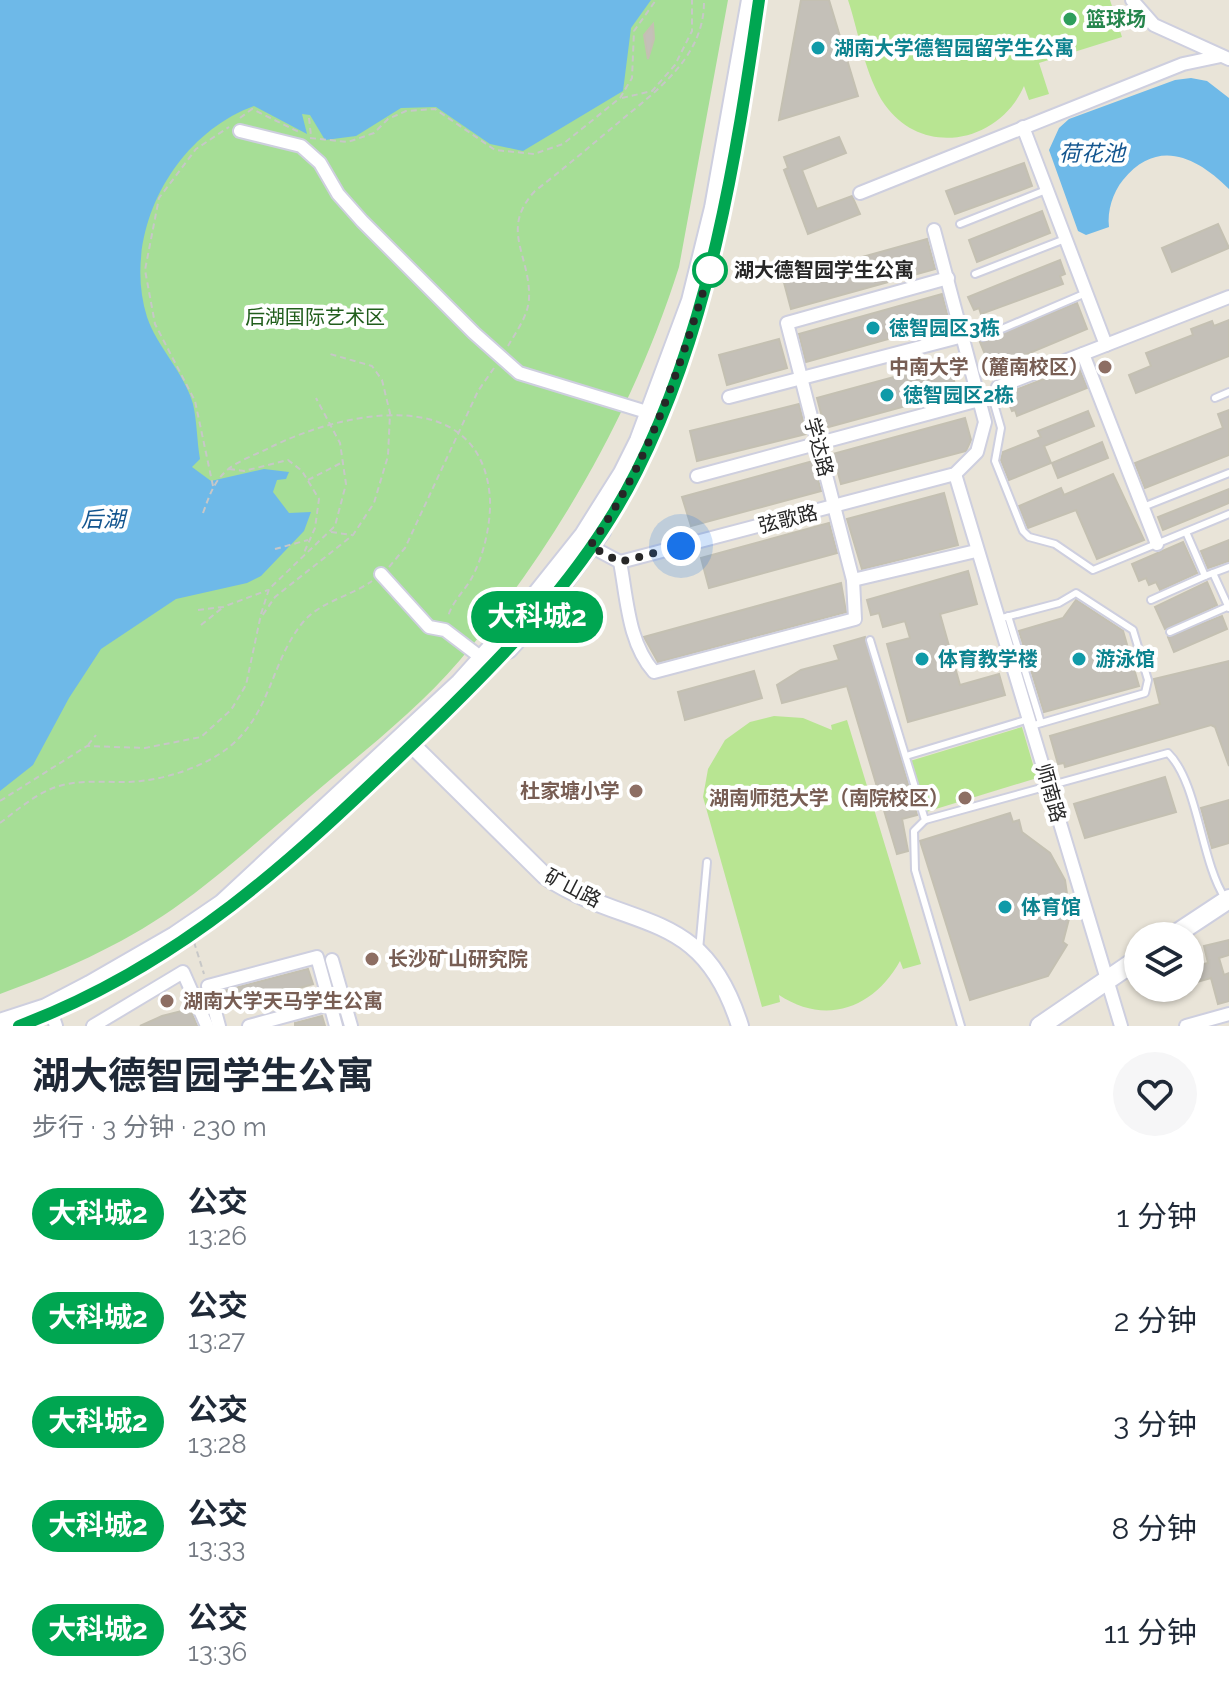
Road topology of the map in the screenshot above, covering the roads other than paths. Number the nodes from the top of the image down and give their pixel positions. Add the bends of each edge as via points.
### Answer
1 (751, 0) edge
2 (759, 0) edge
3 (1132, 0) edge
4 (1225, 58) edge
5 (1023, 127) junction
6 (240, 131) dead end
7 (1047, 190) junction
8 (860, 193) dead end
9 (960, 224) dead end
10 (934, 230) dead end
11 (1065, 239) junction
12 (975, 274) dead end
13 (948, 278) junction
14 (1086, 293) junction
15 (1229, 297) edge
16 (963, 336) junction
17 (983, 337) dead end
18 (1106, 345) junction
19 (1083, 354) junction
20 (801, 379) junction
21 (998, 387) joint
22 (1229, 392) edge
23 (729, 397) dead end
24 (1215, 398) dead end
25 (979, 400) junction
26 (650, 413) junction
27 (818, 443) junction
28 (1229, 473) edge
29 (955, 474) junction
30 (697, 476) dead end
31 (1143, 507) junction
32 (834, 508) junction
33 (1229, 514) edge
34 (1186, 532) junction
35 (1157, 544) junction
36 (590, 546) junction
37 (978, 555) junction
38 (620, 562) junction
39 (1229, 567) edge
40 (1213, 573) junction
41 (381, 574) road end
42 (1205, 576) junction
43 (853, 580) junction
44 (1151, 600) dead end
45 (1228, 608) edge
46 (1003, 618) junction
47 (1170, 632) dead end
48 (870, 640) dead end
49 (483, 659) junction
50 (1034, 723) junction
51 (405, 744) junction
52 (906, 756) junction
53 (1048, 783) junction
54 (925, 820) junction
55 (707, 862) dead end
56 (1228, 904) edge
57 (1197, 922) edge
58 (1204, 924) edge
59 (699, 954) junction
60 (332, 960) dead end
61 (1124, 972) edge
62 (1124, 978) edge
63 (1109, 985) junction
64 (330, 1004) junction
65 (1229, 1014) edge
66 (54, 1020) edge
67 (0, 1023) edge
68 (19, 1026) edge
69 (93, 1026) edge
70 (207, 1026) edge
71 (219, 1026) edge
72 (249, 1026) edge
73 (336, 1026) edge
74 (351, 1026) edge
75 (734, 1026) edge
76 (740, 1026) edge
77 (961, 1026) edge
78 (1040, 1026) edge
79 (1055, 1026) edge
80 (1121, 1026) edge
81 (1186, 1026) edge

1 - 26 main road via 701,269
2 - 36 main road via 704,292 637,473
3 - 4 street via 1154,25
4 - 5 street via 1183,64
5 - 7 street
5 - 8 street
6 - 26 street via 301,146 320,163 362,221 519,373
7 - 9 lane
7 - 11 street
10 - 13 street
11 - 12 lane
11 - 14 street
13 - 16 street
13 - 20 street, 学达路 via 787,323
14 - 17 lane
14 - 18 street
15 - 18 street
16 - 20 street
16 - 25 street
18 - 19 street
19 - 21 street
19 - 31 street
20 - 23 street
20 - 27 street, 学达路
21 - 35 lane via 993,400 1001,428 995,461 1029,537 1055,544 1093,570
22 - 24 lane
25 - 27 street
25 - 29 street via 985,422 977,452
26 - 49 main road via 623,473 584,535
27 - 30 street
27 - 32 street, 学达路
28 - 31 lane
29 - 32 street, 弦歌路
29 - 37 street, 师南路
31 - 35 street
32 - 38 street, 弦歌路
32 - 43 street, 学达路
33 - 34 lane
34 - 35 lane
34 - 42 lane
36 - 38 street
36 - 51 main road via 543,610
37 - 43 street
37 - 46 street, 师南路
38 - 43 street, 学达路 via 636,642 654,672 855,619
39 - 40 lane
40 - 42 lane
40 - 45 lane
41 - 49 street via 429,627 445,630
42 - 44 lane
45 - 47 lane
46 - 50 street, 师南路
46 - 50 lane via 1076,593 1135,634 1148,680 1145,693
48 - 52 lane
49 - 51 main road
50 - 52 lane
50 - 53 street, 师南路
51 - 59 street, 矿山路 via 546,884
51 - 66 main road via 277,872 192,936
51 - 67 main road via 222,904 90,985 46,1008
52 - 54 lane
53 - 54 lane
53 - 56 lane via 1168,753 1195,809 1216,884
53 - 63 street, 师南路
54 - 77 lane via 914,831 915,870
55 - 59 lane
56 - 57 main road
56 - 58 main road
59 - 75 street, 矿山路 via 722,991
59 - 76 street, 矿山路 via 720,974
60 - 74 street
61 - 63 main road
62 - 63 main road
63 - 78 main road
63 - 79 main road
63 - 80 street, 师南路
64 - 71 street via 317,957 208,986
64 - 72 street
64 - 73 street
65 - 81 street
66 - 68 main road
69 - 70 street via 183,972

